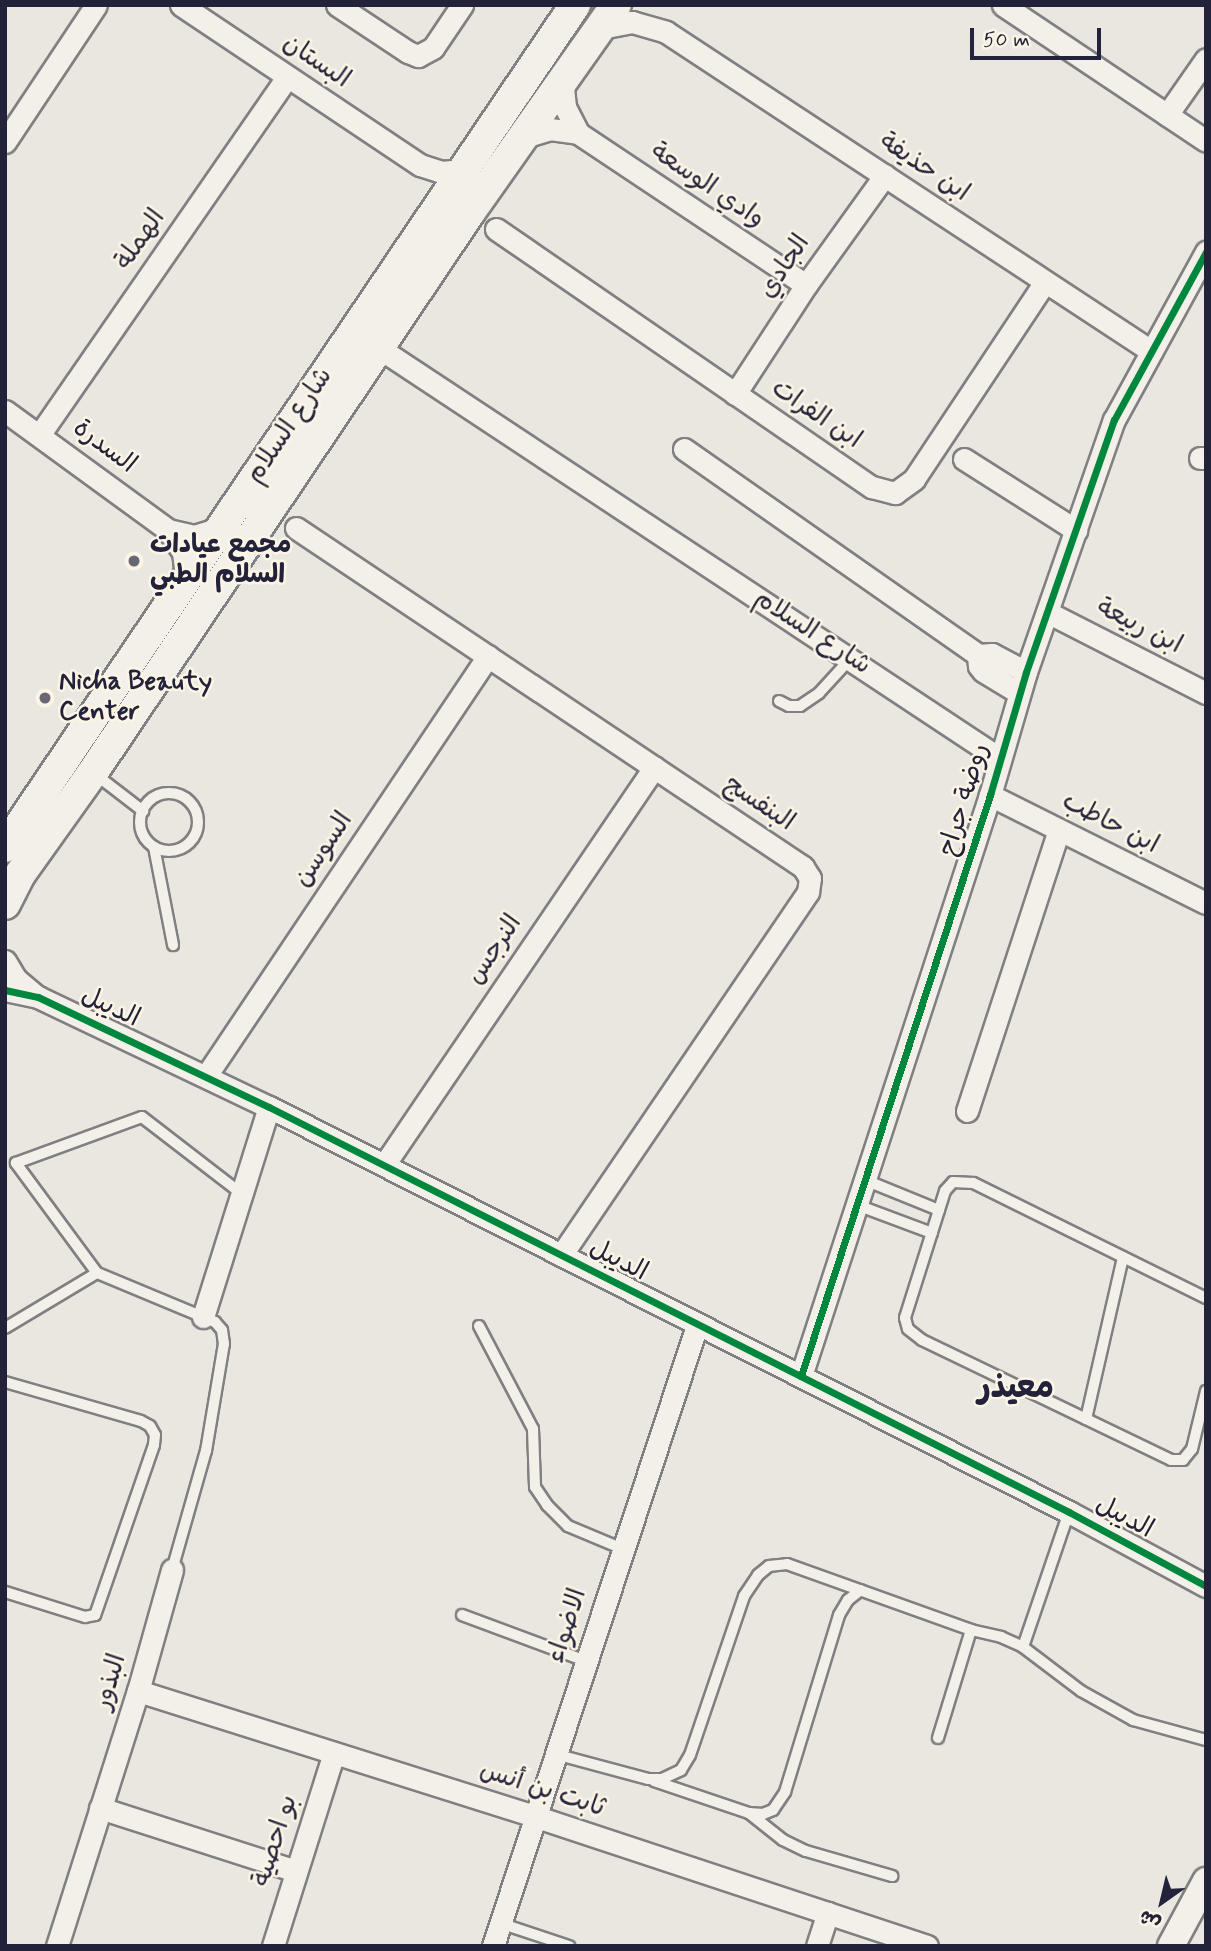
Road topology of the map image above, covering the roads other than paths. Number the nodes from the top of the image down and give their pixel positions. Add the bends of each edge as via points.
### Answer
1 (96, 5) edge
2 (181, 5) edge
3 (337, 5) edge
4 (461, 5) edge
5 (575, 5) edge
6 (650, 5) edge
7 (1003, 5) edge
8 (608, 16) edge
9 (666, 32) junction
10 (1206, 59) edge
11 (287, 77) junction
12 (562, 78) junction
13 (1167, 115) junction
14 (578, 133) junction
15 (521, 138) junction
16 (1206, 141) edge
17 (5, 142) edge
18 (420, 165) junction
19 (464, 170) junction
20 (885, 175) junction
21 (437, 211) junction
22 (495, 229) dead end
23 (1206, 252) edge
24 (1044, 283) junction
25 (806, 285) junction
26 (379, 348) junction
27 (1151, 351) junction
28 (735, 394) junction
29 (5, 411) edge
30 (40, 434) junction
31 (684, 449) dead end
32 (964, 459) dead end
33 (220, 528) junction
34 (296, 528) dead end
35 (168, 530) junction
36 (1076, 530) junction
37 (186, 578) junction
38 (1047, 612) junction
39 (978, 655) junction
40 (488, 656) junction
41 (851, 658) junction
42 (1026, 672) junction
43 (1019, 693) junction
44 (1206, 693) edge
45 (779, 701) dead end
46 (999, 758) junction
47 (654, 767) junction
48 (93, 772) junction
49 (990, 795) junction
50 (143, 811) junction
51 (1059, 830) junction
52 (5, 847) edge
53 (154, 847) junction
54 (1206, 903) edge
55 (5, 904) edge
56 (173, 945) dead end
57 (5, 961) edge
58 (5, 990) edge
59 (38, 997) junction
60 (206, 1076) junction
61 (269, 1107) junction
62 (967, 1111) dead end
63 (11, 1161) edge
64 (384, 1165) junction
65 (865, 1180) junction
66 (242, 1194) junction
67 (857, 1205) junction
68 (939, 1210) junction
69 (932, 1233) junction
70 (561, 1255) junction
71 (1123, 1257) junction
72 (97, 1273) junction
73 (1206, 1298) edge
74 (203, 1317) junction
75 (697, 1325) junction
76 (479, 1326) dead end
77 (5, 1328) edge
78 (801, 1376) junction
79 (5, 1382) edge
80 (1206, 1391) edge
81 (1086, 1419) junction
82 (1069, 1512) junction
83 (623, 1549) junction
84 (172, 1570) joint
85 (1206, 1586) edge
86 (860, 1590) junction
87 (5, 1592) edge
88 (462, 1615) dead end
89 (971, 1630) junction
90 (1023, 1647) junction
91 (586, 1661) junction
92 (138, 1691) junction
93 (938, 1738) dead end
94 (1206, 1740) edge
95 (334, 1753) junction
96 (555, 1754) junction
97 (648, 1779) junction
98 (100, 1808) junction
99 (749, 1814) junction
100 (534, 1816) junction
101 (296, 1871) junction
102 (892, 1877) dead end
103 (1202, 1891) edge
104 (828, 1913) junction
105 (500, 1923) junction
106 (923, 1945) edge
107 (57, 1946) edge
108 (273, 1946) edge
109 (493, 1946) edge
110 (569, 1946) edge
111 (817, 1946) edge
112 (1171, 1946) edge

1 - 17 street
2 - 11 street, البستان
3 - 4 street via 418,56 433,48
5 - 19 main road, شارع السلام
6 - 9 street, ابن حذيفة
7 - 13 street
8 - 9 street, ابن حذيفة
8 - 12 main road, شارع السلام
9 - 20 street, ابن حذيفة
10 - 13 street
11 - 18 street, البستان
11 - 30 street, الهملة
12 - 14 street via 565,107
12 - 15 main road, شارع السلام
13 - 16 street
14 - 15 street via 550,130
14 - 25 street, وادي الوسعة
15 - 26 main road, شارع السلام
18 - 19 street, البستان via 441,172
18 - 21 street
19 - 21 main road, شارع السلام
20 - 24 street, ابن حذيفة
20 - 25 street, الجادي
21 - 33 main road, شارع السلام
22 - 28 street, ابن الفرات
23 - 27 street, روضة جراح
24 - 27 street, ابن حذيفة
24 - 28 street, ابن الفرات via 914,479 895,493 873,488
25 - 28 street, الجادي
26 - 41 street, شارع السلام
26 - 48 main road, شارع السلام
27 - 36 street, روضة جراح via 1114,420
29 - 30 street, السدرة
30 - 35 street, السدرة
31 - 39 street
32 - 36 street
33 - 35 street via 194,536
33 - 37 main road, شارع السلام
34 - 40 street, البنفسج
35 - 37 street, السدرة via 183,552
36 - 38 street, روضة جراح
37 - 52 main road, شارع السلام
38 - 42 street, روضة جراح
38 - 44 street, ابن ربيعة
39 - 42 street via 992,654
39 - 43 street via 983,671
40 - 47 street, البنفسج
40 - 60 street, السوسن
41 - 45 lane via 819,693 800,706
41 - 46 street, شارع السلام
42 - 43 street, روضة جراح
43 - 46 street, روضة جراح
46 - 49 street, روضة جراح
47 - 64 street, النرجس
47 - 70 street, البنفسج via 803,867 810,878 808,892
48 - 50 lane
48 - 55 main road, شارع السلام via 21,873
49 - 51 street, ابن حاطب
49 - 65 street, روضة جراح
50 - 53 lane via 140,827
50 - 53 lane via 153,798 169,793 184,798 196,810 196,835 185,847 169,851
51 - 54 street, ابن حاطب
51 - 62 street
53 - 56 lane
57 - 59 street, الديبل via 16,979
58 - 59 street, الديبل
59 - 60 street, الديبل
60 - 61 street, الديبل
61 - 64 street, الديبل
61 - 66 street
63 - 66 lane via 142,1117
63 - 72 lane
64 - 70 street, الديبل
65 - 67 street, روضة جراح
65 - 68 lane
66 - 74 street
67 - 69 lane
67 - 78 street, روضة جراح
68 - 69 lane
68 - 71 lane via 953,1182 973,1183
69 - 81 lane via 905,1318 908,1329
70 - 75 street, الديبل
71 - 73 lane
71 - 81 lane
72 - 74 lane
72 - 77 lane
74 - 84 lane via 222,1329 224,1344 206,1451
75 - 78 street, الديبل
75 - 83 street, الاضواء
76 - 83 lane via 533,1429 535,1487 568,1527
78 - 82 street, الديبل
79 - 87 lane via 142,1421 155,1435 95,1615 85,1617
80 - 81 lane via 1192,1449 1183,1460 1171,1460
82 - 85 street, الديبل
82 - 90 lane
83 - 91 street, الاضواء
84 - 92 street, البذور
86 - 89 lane
86 - 97 lane via 787,1564 769,1566 758,1575 744,1597 690,1755 674,1776
86 - 99 lane via 839,1615 781,1802 763,1814
88 - 91 lane
89 - 90 lane
89 - 93 lane
90 - 94 lane via 1081,1691 1133,1720
91 - 96 street, الاضواء
92 - 95 street, ثابت بن أنس
92 - 98 street, البذور
95 - 100 street, ثابت بن أنس
95 - 101 street, بو احصية
96 - 97 lane
96 - 100 street, الاضواء
97 - 99 lane
98 - 101 street
98 - 107 street, البذور
99 - 102 lane via 806,1851
100 - 104 street, ثابت بن أنس
100 - 105 street, الاضواء
101 - 108 street, بو احصية
103 - 112 street
104 - 106 street, ثابت بن أنس
104 - 111 street
105 - 109 street, الاضواء
105 - 110 lane

